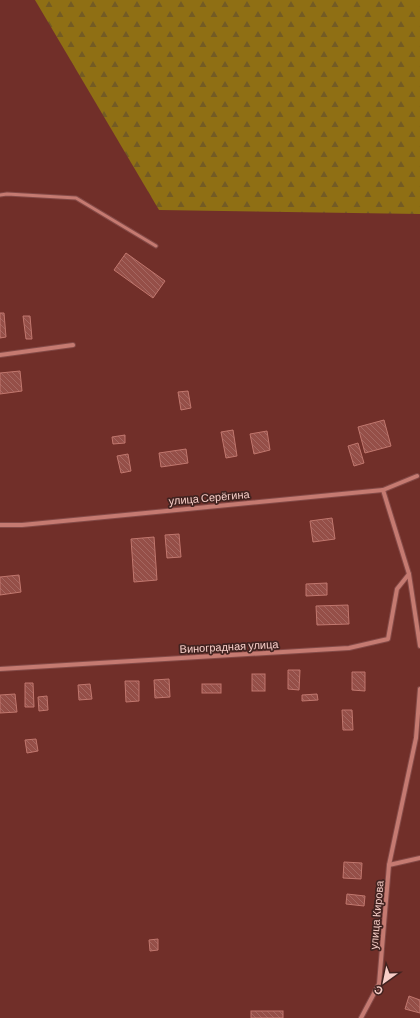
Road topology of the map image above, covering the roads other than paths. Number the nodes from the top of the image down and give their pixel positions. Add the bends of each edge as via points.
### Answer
1 (0, 195) edge
2 (156, 246) dead end
3 (73, 345) dead end
4 (0, 355) edge
5 (417, 476) dead end
6 (383, 490) junction
7 (0, 525) edge
8 (409, 574) junction
9 (420, 646) edge
10 (0, 669) edge
11 (420, 689) edge
12 (420, 858) edge
13 (389, 864) junction
14 (361, 1018) edge

1 - 2 lane via 76,198
3 - 4 street
5 - 6 street, улица Серёгина
6 - 7 street, улица Серёгина via 22,525
6 - 8 street
8 - 9 street
8 - 10 street, Виноградная улица via 397,589 388,639 349,648
11 - 13 street, улица Кирова via 416,738
12 - 13 street
13 - 14 street, улица Кирова via 379,984

